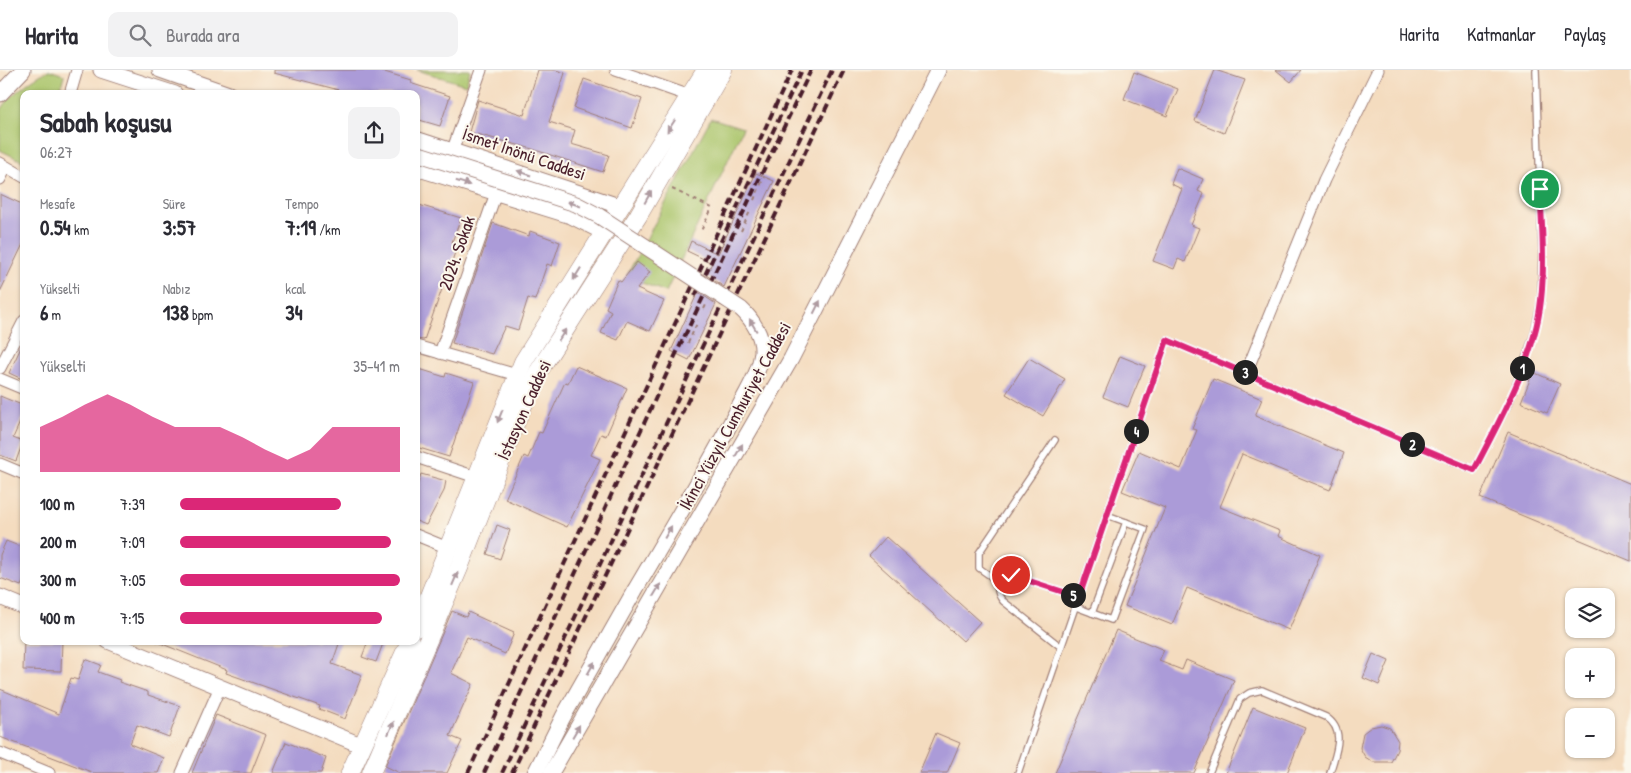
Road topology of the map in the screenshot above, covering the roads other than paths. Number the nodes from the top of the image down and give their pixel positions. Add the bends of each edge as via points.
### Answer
1 (24, 70) edge
2 (77, 70) edge
3 (101, 70) edge
4 (160, 70) edge
5 (481, 70) edge
6 (616, 70) edge
7 (706, 70) edge
8 (723, 70) edge
9 (938, 70) edge
10 (1378, 70) edge
11 (1536, 70) edge
12 (71, 90) edge
13 (159, 90) edge
14 (218, 90) edge
15 (0, 94) edge
16 (690, 96) junction
17 (420, 140) edge
18 (453, 149) junction
19 (420, 154) edge
20 (3, 165) edge
21 (420, 169) edge
22 (20, 175) edge
23 (0, 179) edge
24 (496, 193) junction
25 (619, 206) junction
26 (638, 216) junction
27 (603, 232) junction
28 (621, 243) junction
29 (20, 329) edge
30 (420, 347) edge
31 (440, 353) junction
32 (0, 368) edge
33 (1246, 373) junction
34 (517, 375) junction
35 (0, 379) edge
36 (20, 387) edge
37 (1055, 440) dead end
38 (420, 458) edge
39 (0, 464) edge
40 (20, 472) edge
41 (476, 477) junction
42 (1107, 515) junction
43 (1126, 522) junction
44 (420, 537) edge
45 (448, 548) junction
46 (999, 582) junction
47 (0, 597) edge
48 (1079, 597) junction
49 (20, 605) edge
50 (1076, 607) junction
51 (1092, 613) junction
52 (420, 618) edge
53 (118, 645) edge
54 (408, 645) edge
55 (1061, 646) junction
56 (220, 687) junction
57 (363, 746) junction
58 (0, 754) edge
59 (34, 770) edge
60 (49, 773) edge
61 (182, 773) edge
62 (350, 773) edge
63 (371, 773) edge
64 (535, 773) edge
65 (551, 773) edge
66 (1018, 773) edge
67 (1210, 773) edge
68 (1330, 773) edge

1 - 15 main road
2 - 12 street
3 - 13 main road
4 - 14 main road
5 - 18 street
6 - 16 street
7 - 16 main road, İstasyon Caddesi
26 -> 8 main road, İstasyon Caddesi
65 -> 9 main road, İkinci Yüzyıl Cumhuriyet Caddesi via 791,359
10 - 33 street via 1324,180
11 - 33 lane via 1541,301 1534,334 1510,400 1474,470
16 -> 25 main road, İstasyon Caddesi
17 - 18 main road, İsmet İnönü Caddesi
25 -> 18 main road, İsmet İnönü Caddesi
64 -> 19 main road, bridge via 563,717 698,483 750,386 762,351 757,331 741,309 599,216 568,201
20 - 22 street
20 - 23 street
21 -> 24 main road
24 - 27 main road via 571,216
24 - 31 street, 2024. Sokak
25 - 26 main road
25 - 27 main road, İstasyon Caddesi
26 - 28 main road, İstasyon Caddesi
27 - 28 main road
27 -> 34 main road, İstasyon Caddesi
63 -> 28 main road, İstasyon Caddesi via 538,372
29 - 32 street
30 - 31 street
31 - 34 street
33 - 42 lane via 1167,340
34 -> 41 main road, İstasyon Caddesi
35 - 36 street
37 - 46 lane via 980,553 980,568
38 - 41 street
39 - 40 street
41 - 45 main road, İstasyon Caddesi
42 - 43 lane
42 - 48 lane
43 - 51 lane
43 - 51 lane via 1145,529 1111,620
44 - 45 street
45 - 52 main road, İstasyon Caddesi
46 - 48 lane via 1003,576 1011,575
46 - 55 lane via 998,594 1003,601
47 - 49 main road
48 - 50 lane
50 - 51 lane
50 - 55 lane
53 - 56 main road
54 - 57 main road
55 - 66 lane
56 - 57 main road
56 - 61 street
57 - 62 main road
58 - 59 street
59 - 60 street
67 - 68 lane via 1240,699 1262,690 1334,723 1339,739

